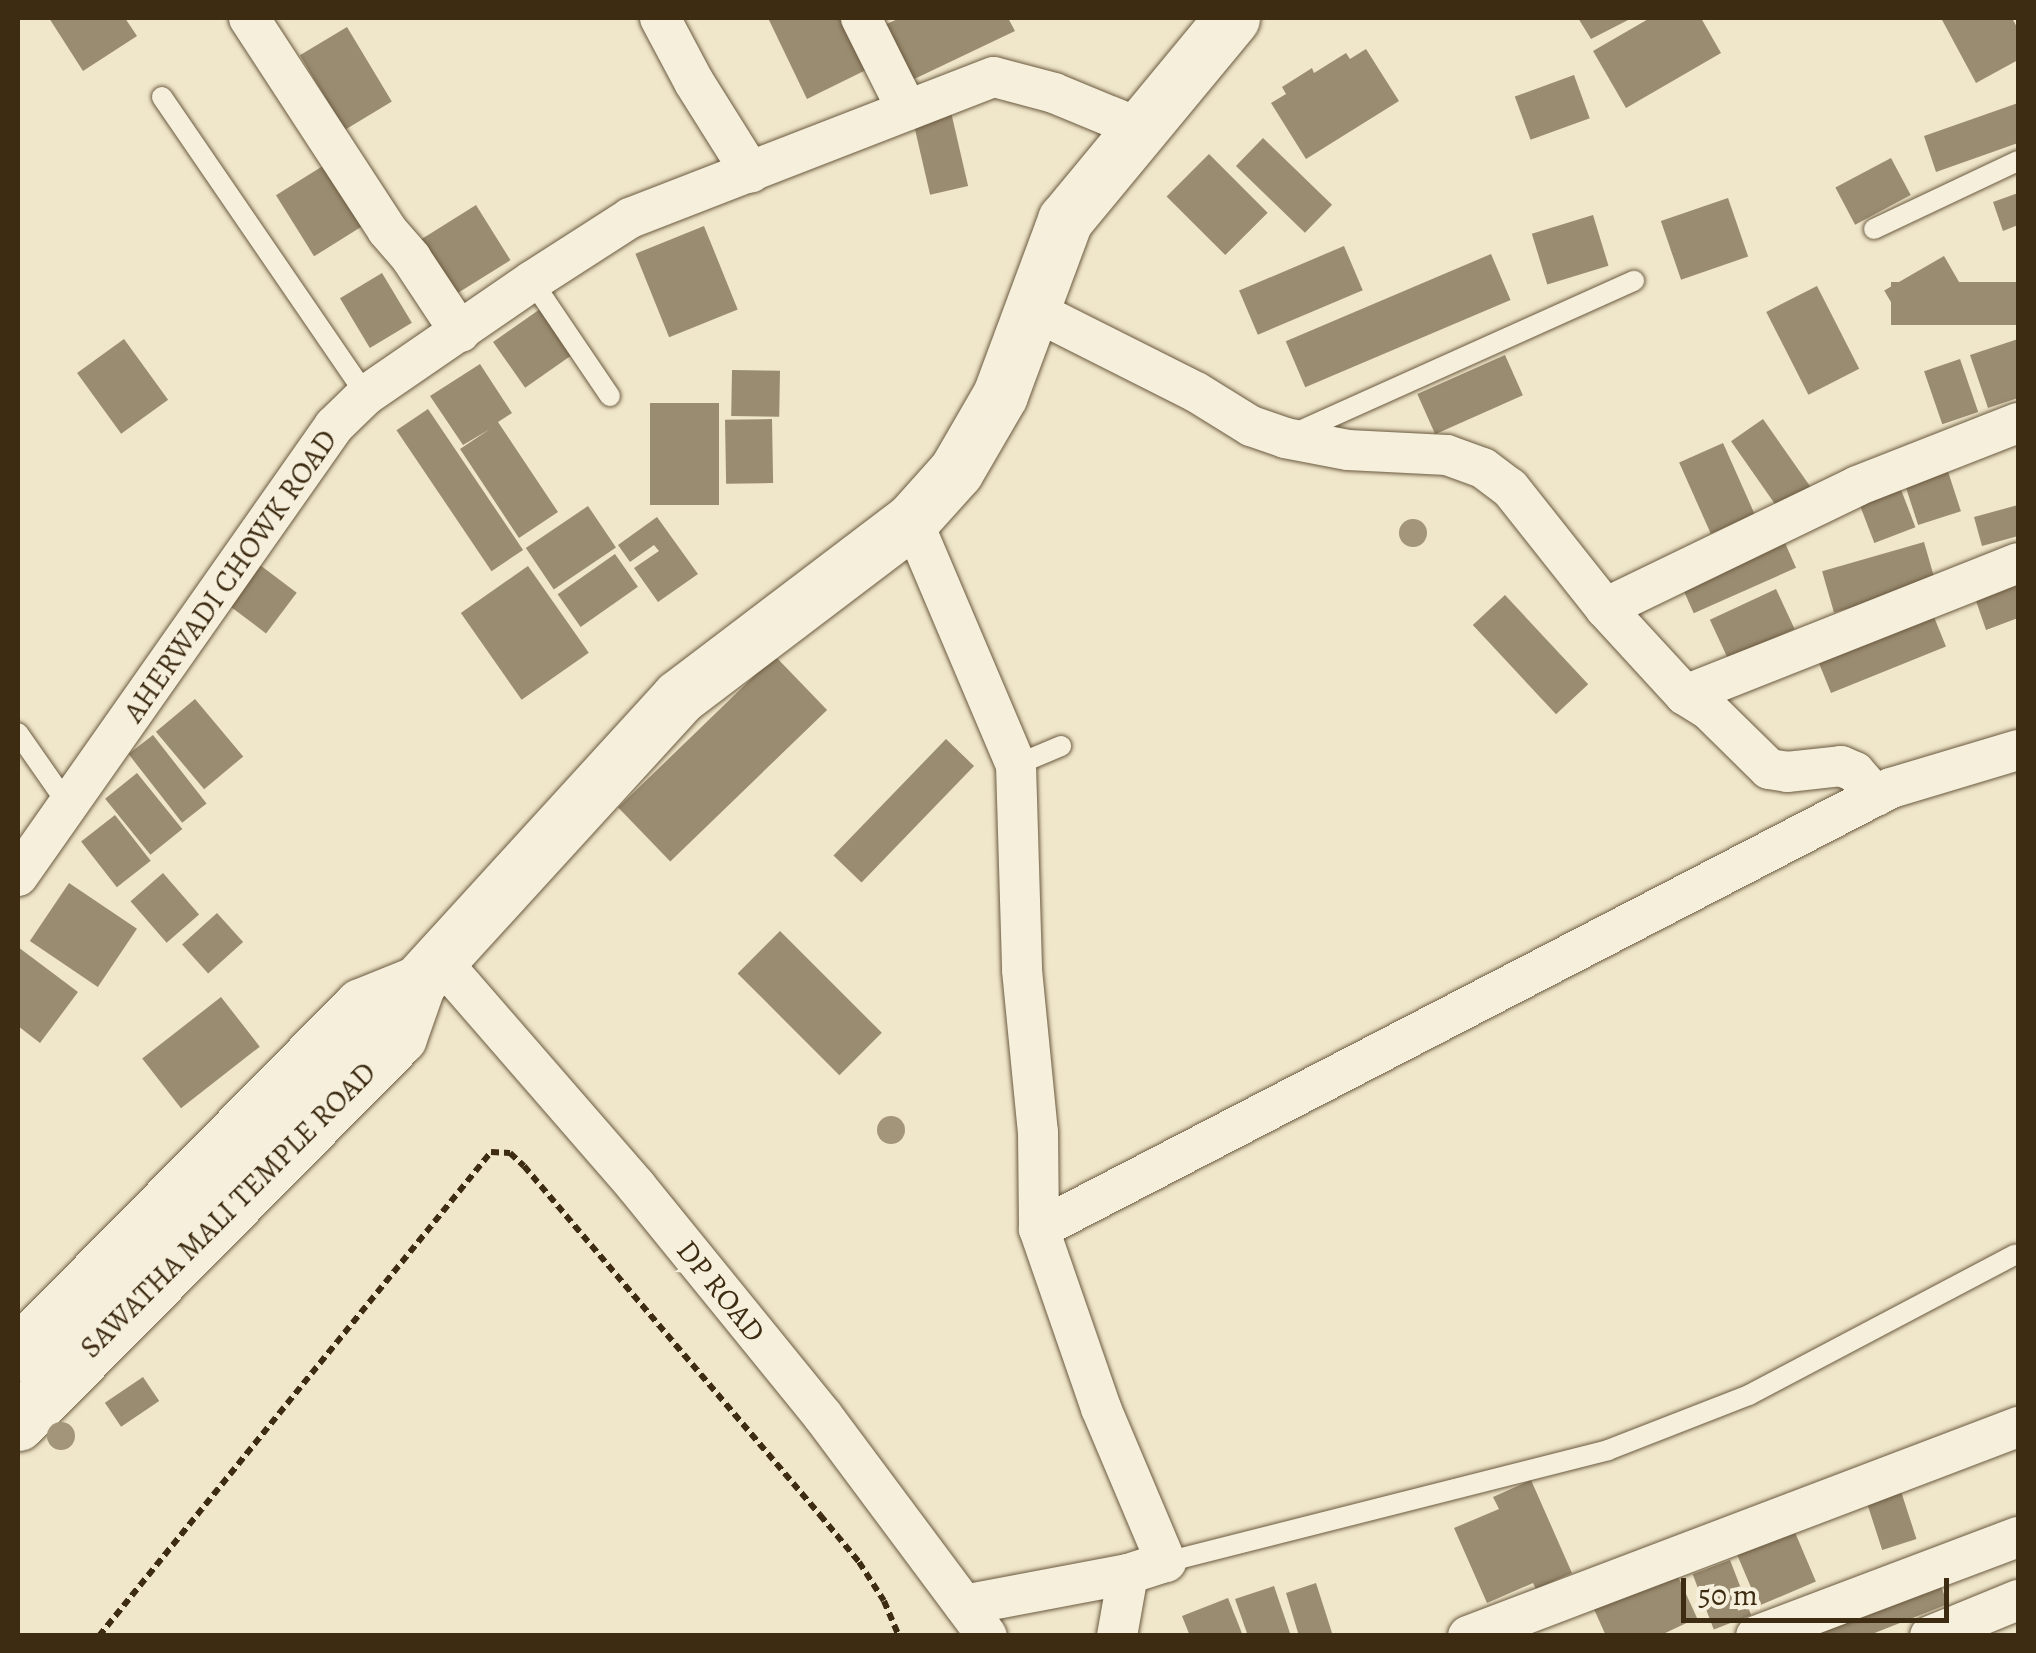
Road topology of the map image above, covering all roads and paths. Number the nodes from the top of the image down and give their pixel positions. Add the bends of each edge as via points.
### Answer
1 (248, 18) edge
2 (660, 18) edge
3 (861, 18) edge
4 (1232, 18) edge
5 (162, 97) dead end
6 (907, 110) junction
7 (1139, 128) junction
8 (2018, 161) edge
9 (751, 173) junction
10 (1874, 230) dead end
11 (532, 280) junction
12 (1634, 282) dead end
13 (1033, 310) junction
14 (460, 332) junction
15 (366, 395) junction
16 (610, 396) dead end
17 (2018, 422) edge
18 (1285, 438) junction
19 (912, 520) junction
20 (2018, 563) edge
21 (1605, 608) junction
22 (1685, 695) junction
23 (18, 733) edge
24 (1061, 746) dead end
25 (2018, 750) edge
26 (1016, 765) junction
27 (1876, 796) junction
28 (68, 806) junction
29 (18, 876) edge
30 (428, 971) junction
31 (1039, 1229) junction
32 (2015, 1255) dead end
33 (18, 1354) edge
34 (18, 1422) edge
35 (2018, 1426) edge
36 (2018, 1537) edge
37 (1166, 1562) junction
38 (1128, 1574) junction
39 (2018, 1600) edge
40 (976, 1620) edge
41 (99, 1636) edge
42 (899, 1636) edge
43 (1117, 1636) edge
44 (1468, 1636) edge
45 (1756, 1636) edge
46 (1930, 1636) edge

1 - 14 street
2 - 9 street
3 - 6 street
4 - 7 street, SAWATHA MALI TEMPLE ROAD
5 - 15 lane
6 - 7 street, AHERWADI CHOWK ROAD via 994,77
6 - 9 street, AHERWADI CHOWK ROAD
7 - 13 street, SAWATHA MALI TEMPLE ROAD via 1065,220
8 - 10 lane
9 - 11 street, AHERWADI CHOWK ROAD via 630,218
11 - 14 street, AHERWADI CHOWK ROAD
11 - 16 lane
12 - 18 lane
13 - 18 street
13 - 19 street, SAWATHA MALI TEMPLE ROAD via 1000,396 956,470
14 - 15 street, AHERWADI CHOWK ROAD
15 - 28 street, AHERWADI CHOWK ROAD via 334,426
17 - 21 street via 1857,486
18 - 21 street via 1348,450 1446,455 1483,468 1510,488
19 - 26 street
19 - 30 street, SAWATHA MALI TEMPLE ROAD via 679,697
20 - 22 street
21 - 22 street
22 - 27 street via 1770,769 1840,766
23 - 28 lane
24 - 26 lane
25 - 27 street
26 - 31 street
27 - 31 street
28 - 29 street, AHERWADI CHOWK ROAD
30 - 33 street, SAWATHA MALI TEMPLE ROAD via 361,1006
30 - 34 street, SAWATHA MALI TEMPLE ROAD via 399,1037
30 - 40 street, DP ROAD via 636,1186 811,1401
31 - 37 street via 1100,1408
32 - 37 lane via 1764,1387 1608,1450
35 - 44 street
36 - 45 street
37 - 38 street
38 - 40 street
38 - 43 street
39 - 46 street
41 - 42 path via 491,1152 510,1153 524,1166 820,1515 859,1562

